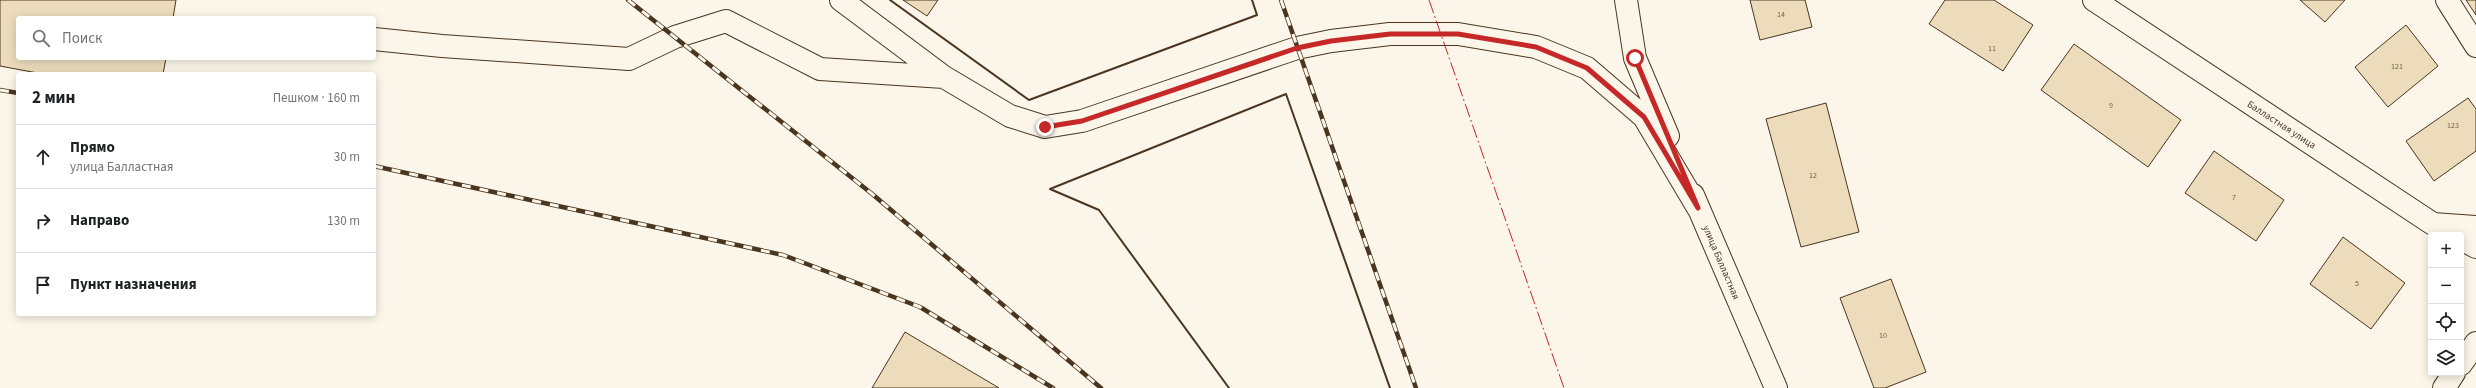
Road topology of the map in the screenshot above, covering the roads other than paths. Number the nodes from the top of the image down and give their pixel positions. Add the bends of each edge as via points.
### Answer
1 (841, 0) edge
2 (1626, 0) edge
3 (2094, 0) edge
4 (2448, 0) edge
5 (376, 39) edge
6 (2476, 46) edge
7 (944, 77) junction
8 (1698, 208) junction
9 (2433, 224) junction
10 (2476, 226) edge
11 (2448, 232) edge
12 (2464, 241) edge
13 (2476, 247) edge
14 (2476, 343) edge
15 (2464, 360) edge
16 (2452, 376) edge
17 (1776, 388) edge
18 (2444, 388) edge

1 - 7 street
2 - 8 street, улица Балластная via 1635,58
3 - 9 street, Балластная улица
4 - 6 street
5 - 7 street via 629,58 675,37 726,21 820,69
7 - 8 street via 1010,116 1045,127 1082,121 1297,48 1331,41 1390,34 1458,34 1536,47 1587,68 1644,117
8 - 17 street, улица Балластная
9 - 10 street
9 - 11 street, Балластная улица
12 - 13 street
14 - 15 street
16 - 18 street

